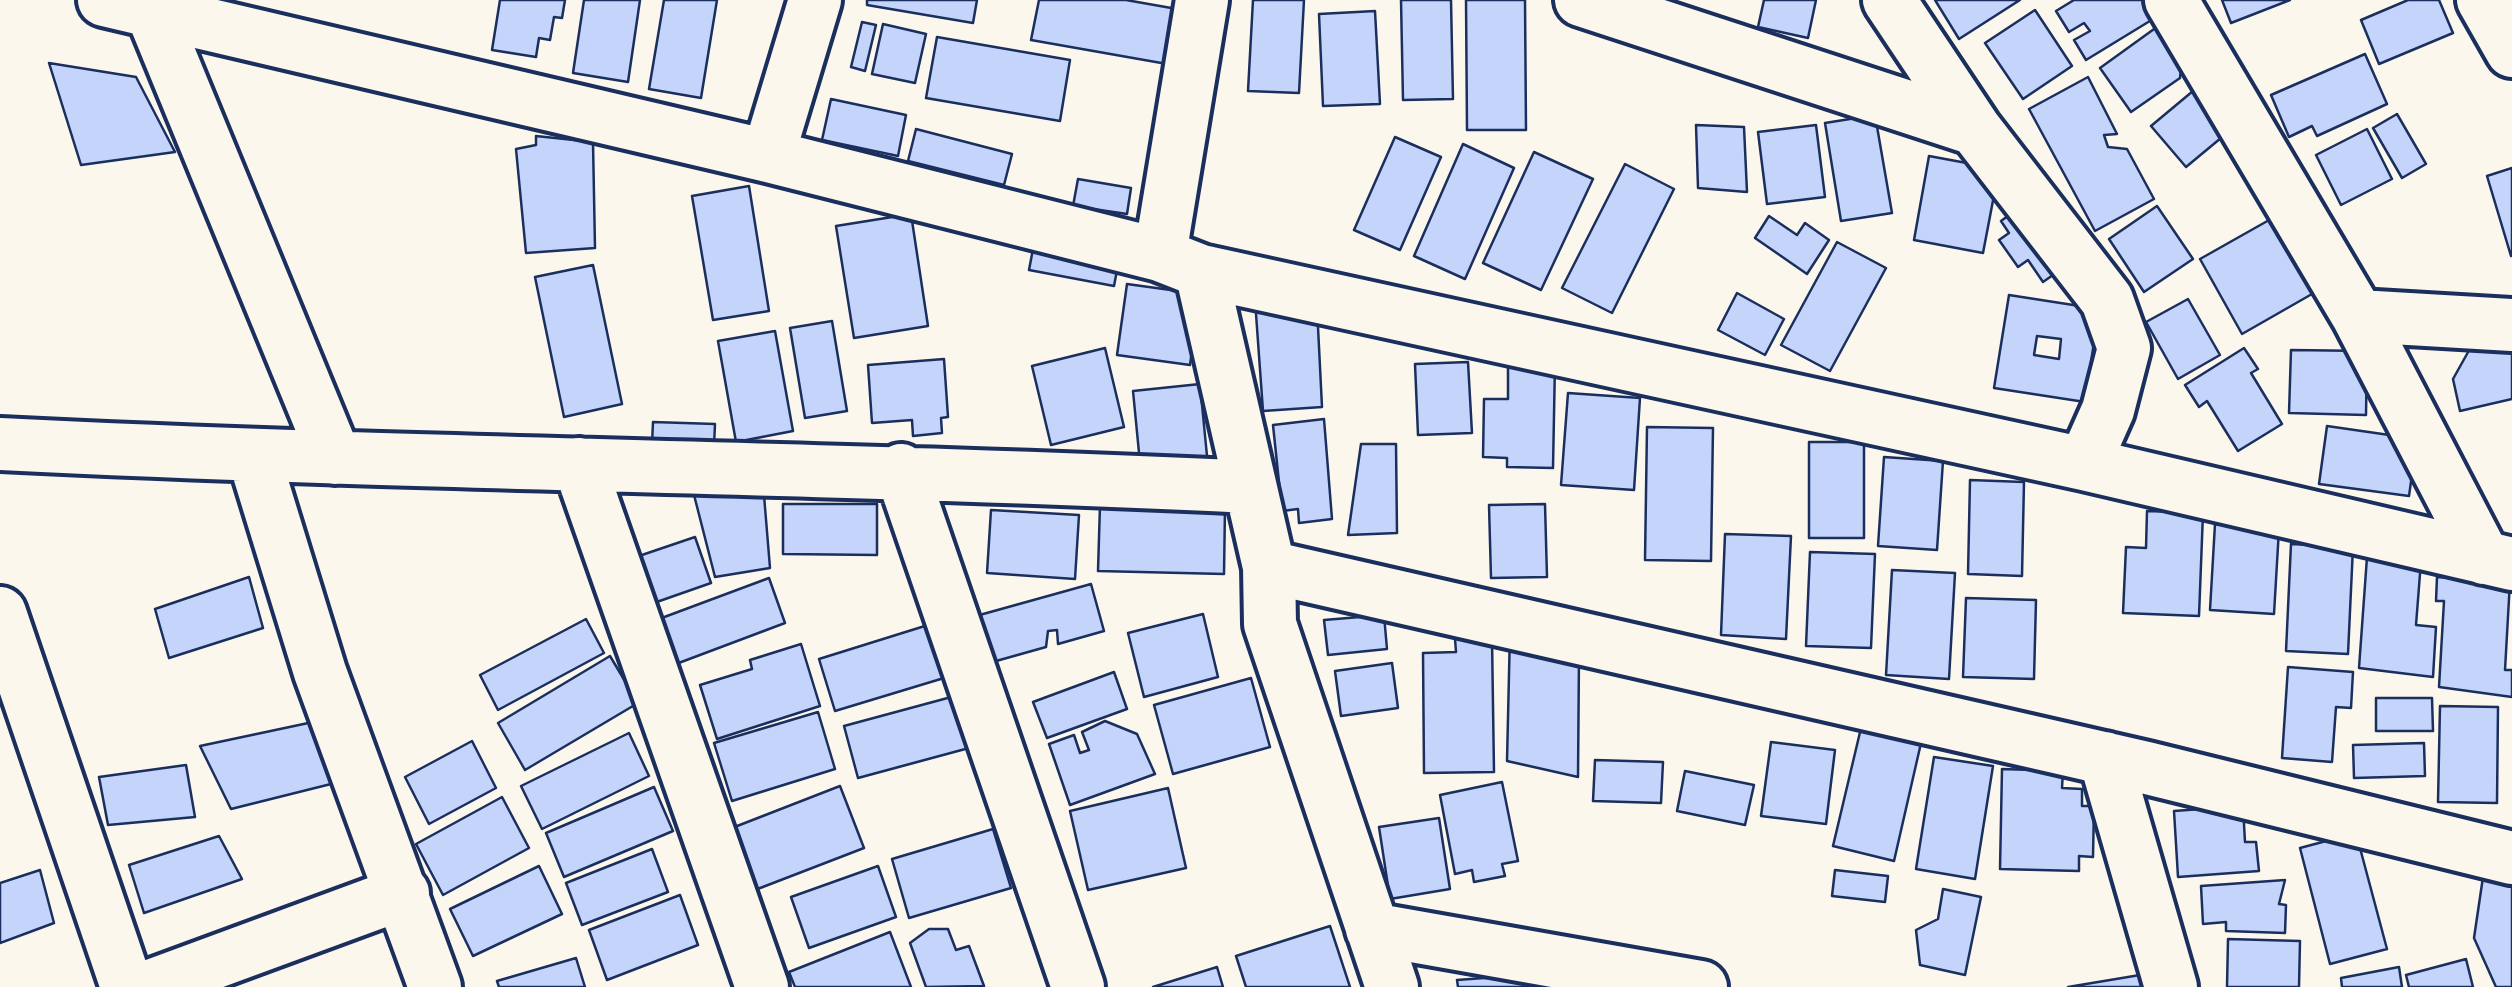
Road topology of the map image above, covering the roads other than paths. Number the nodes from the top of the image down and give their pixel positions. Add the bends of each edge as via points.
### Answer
1 (815, 0) edge
2 (1202, 0) edge
3 (1580, 0) edge
4 (1889, 0) edge
5 (2171, 0) edge
6 (2482, 0) edge
7 (128, 5) edge
8 (2512, 51) edge
9 (1974, 130) junction
10 (768, 156) junction
11 (1181, 263) junction
12 (2358, 316) junction
13 (2512, 325) edge
14 (0, 444) edge
15 (254, 457) junction
16 (336, 458) junction
17 (578, 464) junction
18 (2084, 464) junction
19 (901, 470) junction
20 (1250, 487) junction
21 (2498, 561) edge
22 (1269, 567) junction
23 (0, 613) edge
24 (2105, 758) junction
25 (2512, 858) edge
26 (403, 893) junction
27 (1372, 928) junction
28 (1062, 983) edge
29 (127, 987) edge
30 (148, 987) edge
31 (434, 987) edge
32 (762, 987) edge
33 (1392, 987) edge
34 (1700, 987) edge
35 (2171, 987) edge

1 - 10 street
2 - 11 street
3 - 9 street
4 - 9 street
5 - 12 street
6 - 8 street
7 - 10 street
7 - 16 street
9 - 18 street via 2107,300 2124,348 2108,410
10 - 11 street
11 - 18 street
11 - 20 street
12 - 13 street
12 - 21 street
14 - 15 street
15 - 16 street
15 - 26 street via 320,672
16 - 17 street
17 - 19 street
17 - 32 street
18 - 21 street
19 - 20 street
19 - 28 street
20 - 22 street
22 - 24 street
22 - 27 street via 1270,624
23 - 29 street
24 - 25 street
24 - 35 street
26 - 30 street
26 - 31 street
27 - 33 street
27 - 34 street

